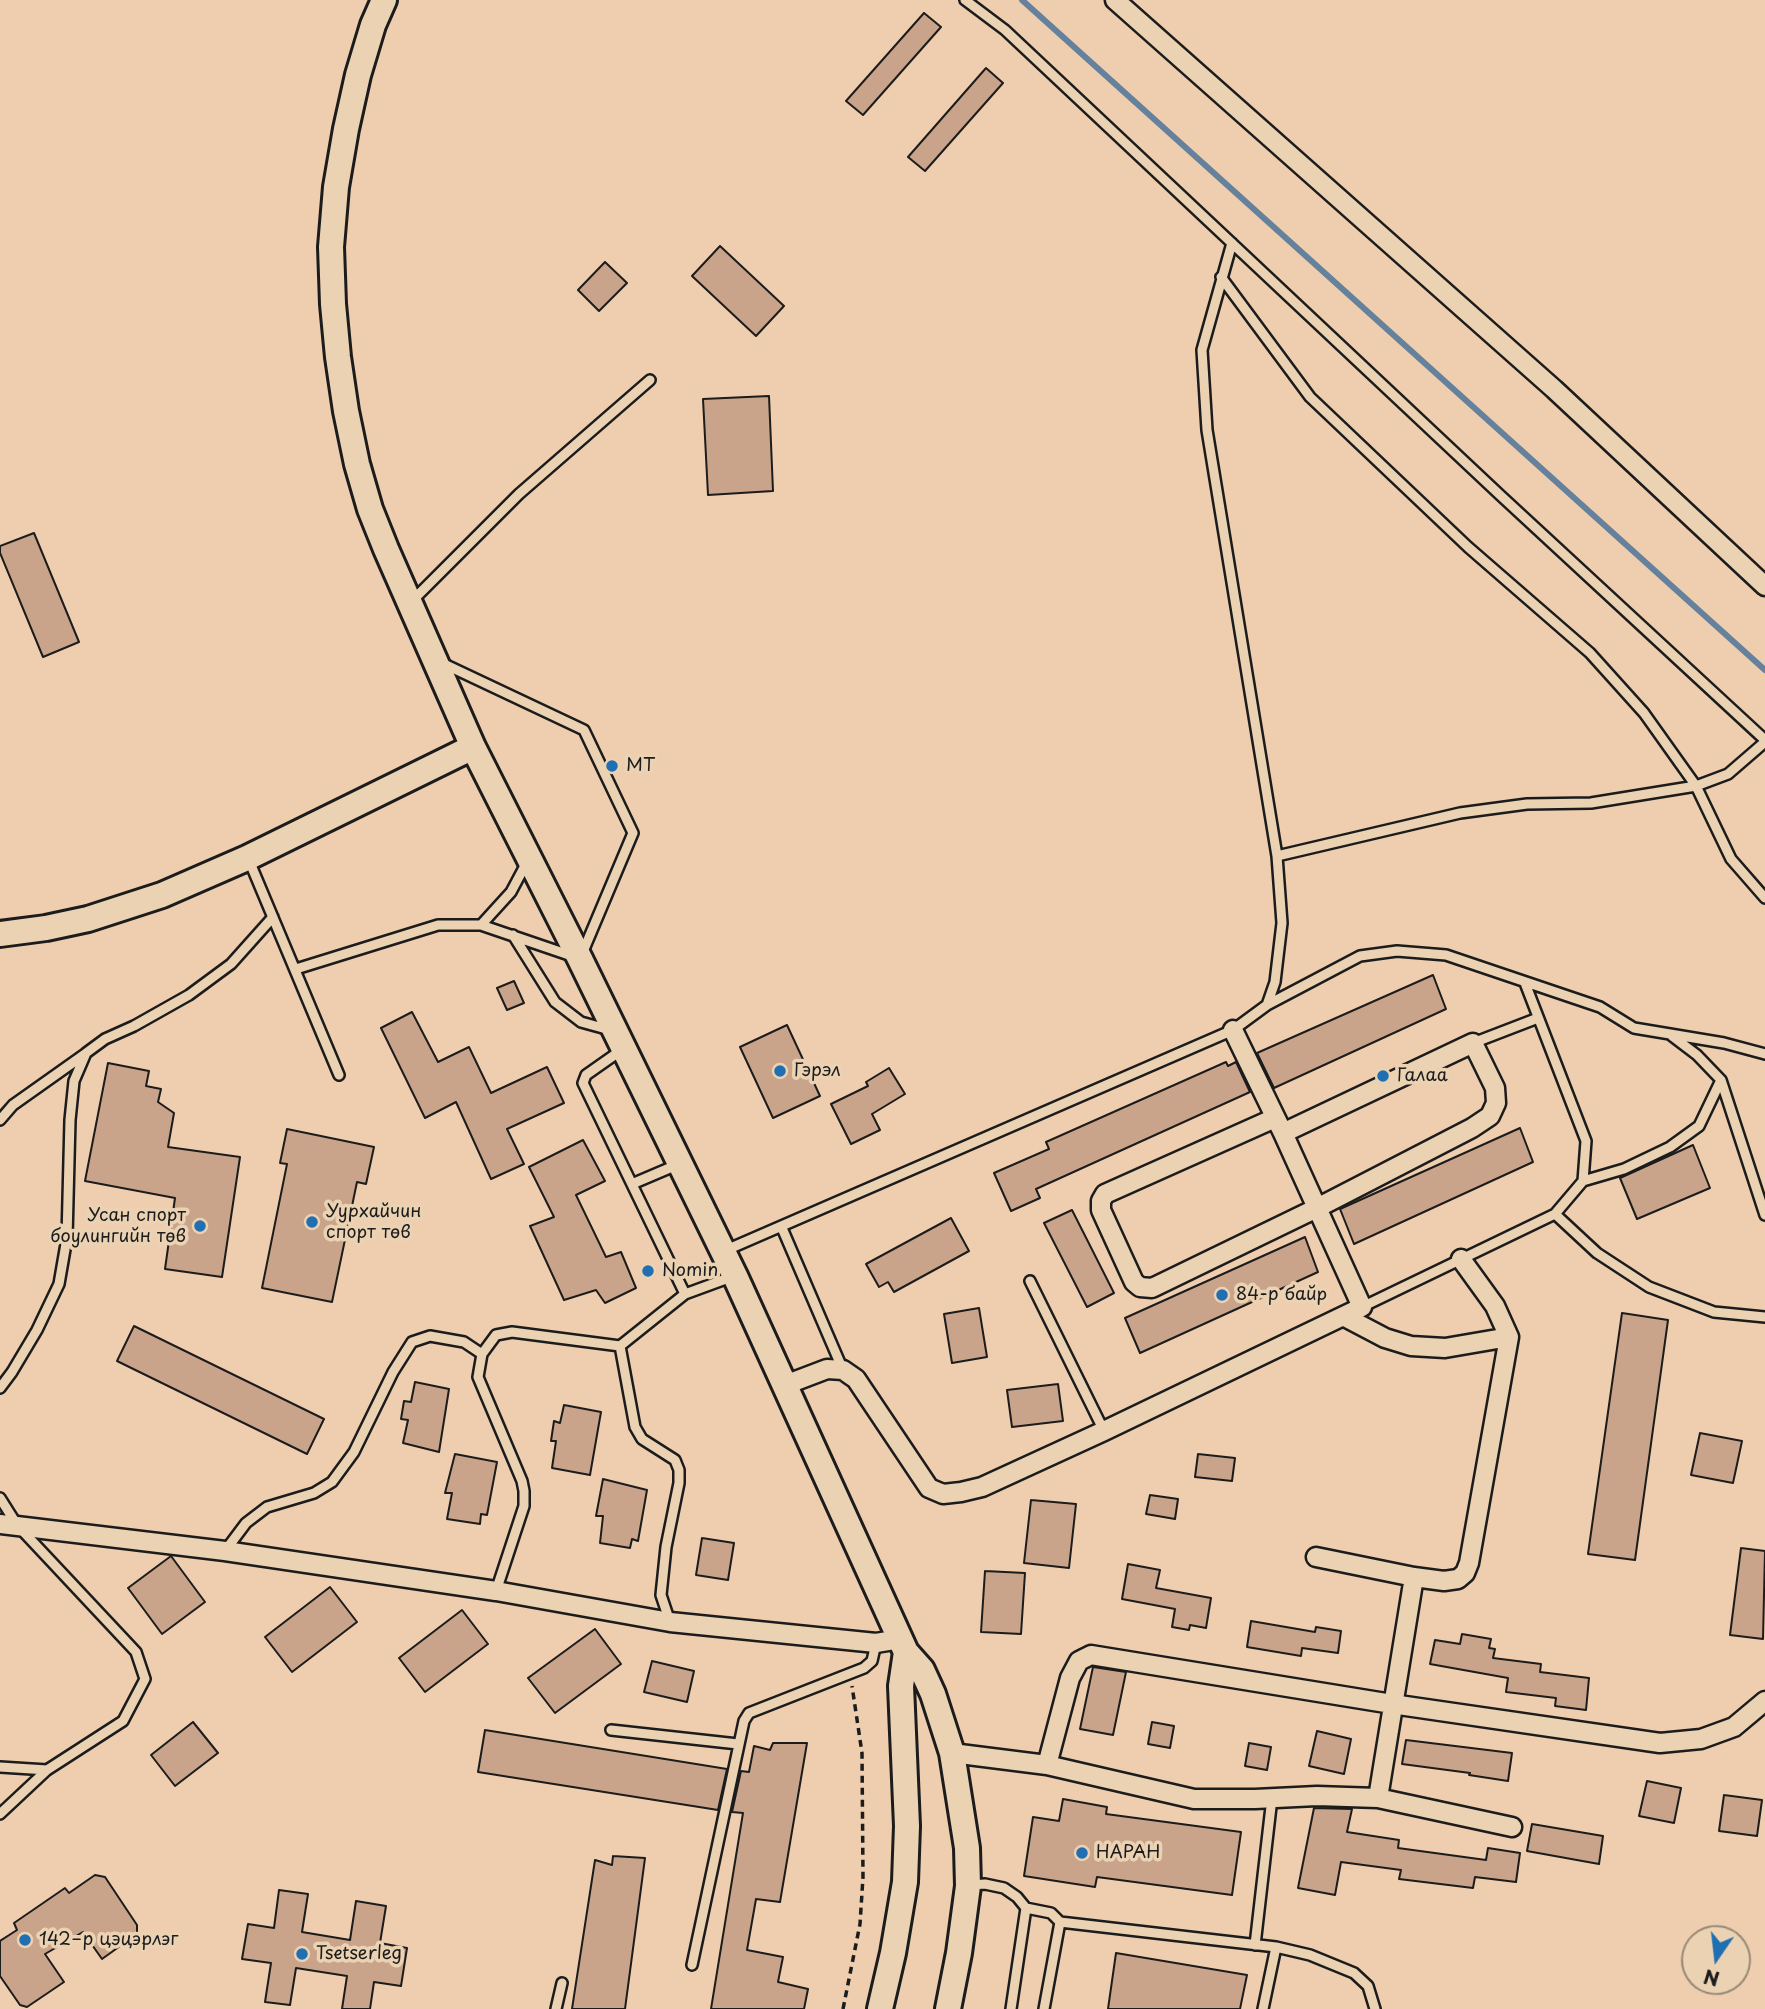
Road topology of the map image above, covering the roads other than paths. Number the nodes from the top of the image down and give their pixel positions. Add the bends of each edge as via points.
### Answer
1 (384, 0) edge
2 (965, 0) edge
3 (1115, 0) edge
4 (1232, 243) junction
5 (1221, 277) junction
6 (650, 380) dead end
7 (1765, 586) edge
8 (410, 603) junction
9 (434, 659) junction
10 (1765, 741) edge
11 (473, 747) junction
12 (1696, 786) junction
13 (1278, 856) junction
14 (247, 858) junction
15 (529, 858) junction
16 (1765, 898) edge
17 (273, 917) junction
18 (481, 925) junction
19 (0, 934) edge
20 (513, 935) junction
21 (580, 959) junction
22 (296, 969) junction
23 (1525, 983) junction
24 (1267, 1005) junction
25 (1538, 1018) junction
26 (1233, 1030) junction
27 (1670, 1034) junction
28 (619, 1040) junction
29 (1473, 1043) junction
30 (86, 1054) junction
31 (1765, 1054) edge
32 (340, 1075) dead end
33 (1720, 1080) junction
34 (0, 1120) edge
35 (1279, 1126) junction
36 (679, 1164) junction
37 (1583, 1181) junction
38 (632, 1184) junction
39 (1317, 1208) junction
40 (1555, 1214) junction
41 (1765, 1215) edge
42 (782, 1228) junction
43 (723, 1252) junction
44 (1461, 1259) junction
45 (735, 1276) junction
46 (1030, 1281) dead end
47 (685, 1294) junction
48 (1363, 1307) junction
49 (1345, 1317) junction
50 (1765, 1317) edge
51 (1509, 1337) junction
52 (620, 1346) junction
53 (482, 1354) junction
54 (843, 1370) junction
55 (785, 1385) junction
56 (0, 1388) edge
57 (1104, 1431) junction
58 (0, 1498) edge
59 (9, 1525) edge
60 (225, 1551) junction
61 (1316, 1557) dead end
62 (1414, 1577) junction
63 (496, 1591) junction
64 (670, 1622) junction
65 (894, 1644) junction
66 (1765, 1701) edge
67 (1392, 1704) junction
68 (611, 1730) dead end
69 (738, 1744) junction
70 (952, 1753) junction
71 (1047, 1765) junction
72 (0, 1767) edge
73 (47, 1770) junction
74 (1272, 1798) junction
75 (1378, 1798) junction
76 (0, 1814) edge
77 (1512, 1827) dead end
78 (968, 1886) junction
79 (1026, 1908) junction
80 (1060, 1922) junction
81 (1255, 1945) junction
82 (1276, 1947) junction
83 (692, 1965) dead end
84 (562, 1983) dead end
85 (556, 2009) edge
86 (880, 2009) edge
87 (948, 2009) edge
88 (1011, 2009) edge
89 (1044, 2009) edge
90 (1263, 2009) edge
91 (1375, 2009) edge

1 - 8 main road via 358,75 344,140 331,247 332,304 357,464 370,509
2 - 4 lane via 1004,30
3 - 7 street via 1554,389
4 - 5 lane
4 - 10 lane
5 - 12 lane via 1310,397 1468,547 1590,653 1644,713
5 - 13 lane via 1202,350 1207,430
6 - 8 lane via 519,494
8 - 9 main road
9 - 11 main road
9 - 21 lane via 584,730 633,833
10 - 12 lane via 1728,774
11 - 14 main road
11 - 15 main road
12 - 13 lane via 1591,803 1527,804 1460,813
12 - 16 lane via 1731,859
13 - 24 lane via 1282,923 1275,982
14 - 17 lane
14 - 19 main road via 128,908
15 - 18 lane via 511,892
15 - 21 main road
17 - 22 lane
17 - 30 lane via 231,964 189,995 105,1039
18 - 20 lane
18 - 22 lane via 438,925
20 - 21 lane
20 - 28 lane via 555,1002 581,1022
21 - 28 main road
22 - 32 lane
23 - 24 lane via 1446,955 1397,951 1360,956
23 - 25 lane
23 - 27 lane via 1600,1007 1634,1028
24 - 26 lane
25 - 29 lane
25 - 37 lane via 1586,1141
26 - 35 street
26 - 42 lane
27 - 31 lane
27 - 33 lane
28 - 36 main road
28 - 38 lane via 583,1083
29 - 35 street
29 - 39 street via 1495,1088 1496,1103 1490,1116
30 - 34 lane via 13,1105
30 - 56 lane via 74,1081 67,1238 59,1284 37,1330
33 - 37 lane via 1699,1126 1670,1147 1624,1169
33 - 41 lane
35 - 39 street
35 - 39 street via 1105,1194 1101,1210 1134,1282 1152,1288
36 - 38 lane
36 - 43 main road
37 - 40 lane
38 - 47 lane
39 - 48 street
40 - 44 lane
40 - 50 lane via 1597,1253 1649,1287 1714,1312
42 - 43 lane
42 - 54 lane
43 - 45 main road
44 - 48 lane
44 - 51 street via 1495,1306
45 - 47 lane
45 - 55 main road
46 - 57 lane
47 - 52 lane
48 - 49 street
49 - 51 street via 1411,1346 1445,1348
49 - 57 street
51 - 62 street via 1469,1563 1458,1579
52 - 53 lane via 512,1332 496,1335
52 - 64 lane via 635,1427 642,1439 674,1460 680,1470 661,1595
53 - 60 lane via 464,1342 430,1336 412,1342 354,1452 332,1482 314,1493 267,1507
53 - 63 lane via 478,1377 524,1491 524,1506
54 - 55 street via 827,1369
54 - 57 street via 856,1379 929,1488 943,1494 982,1487
55 - 65 main road
58 - 59 lane
59 - 60 street
59 - 73 lane via 136,1652 145,1679 123,1721
60 - 63 street
61 - 62 street
62 - 67 street
63 - 64 street
64 - 65 street
65 - 69 lane via 864,1668 749,1713
65 - 70 main road via 922,1670
65 - 86 main road via 901,1686 905,1882
66 - 67 street via 1734,1727 1701,1739 1660,1743
67 - 71 street via 1091,1655 1079,1661 1070,1678
67 - 75 street
68 - 69 lane
69 - 83 lane
70 - 71 street
70 - 78 main road via 967,1848
71 - 74 street via 1194,1799
72 - 73 lane
73 - 76 lane
74 - 75 street
74 - 81 lane
75 - 77 street
78 - 79 lane via 1004,1888
78 - 87 main road
79 - 80 lane via 1051,1913
79 - 88 lane
80 - 81 lane
80 - 89 lane
81 - 82 lane
82 - 90 lane
82 - 91 lane via 1354,1973 1368,1986
84 - 85 lane

